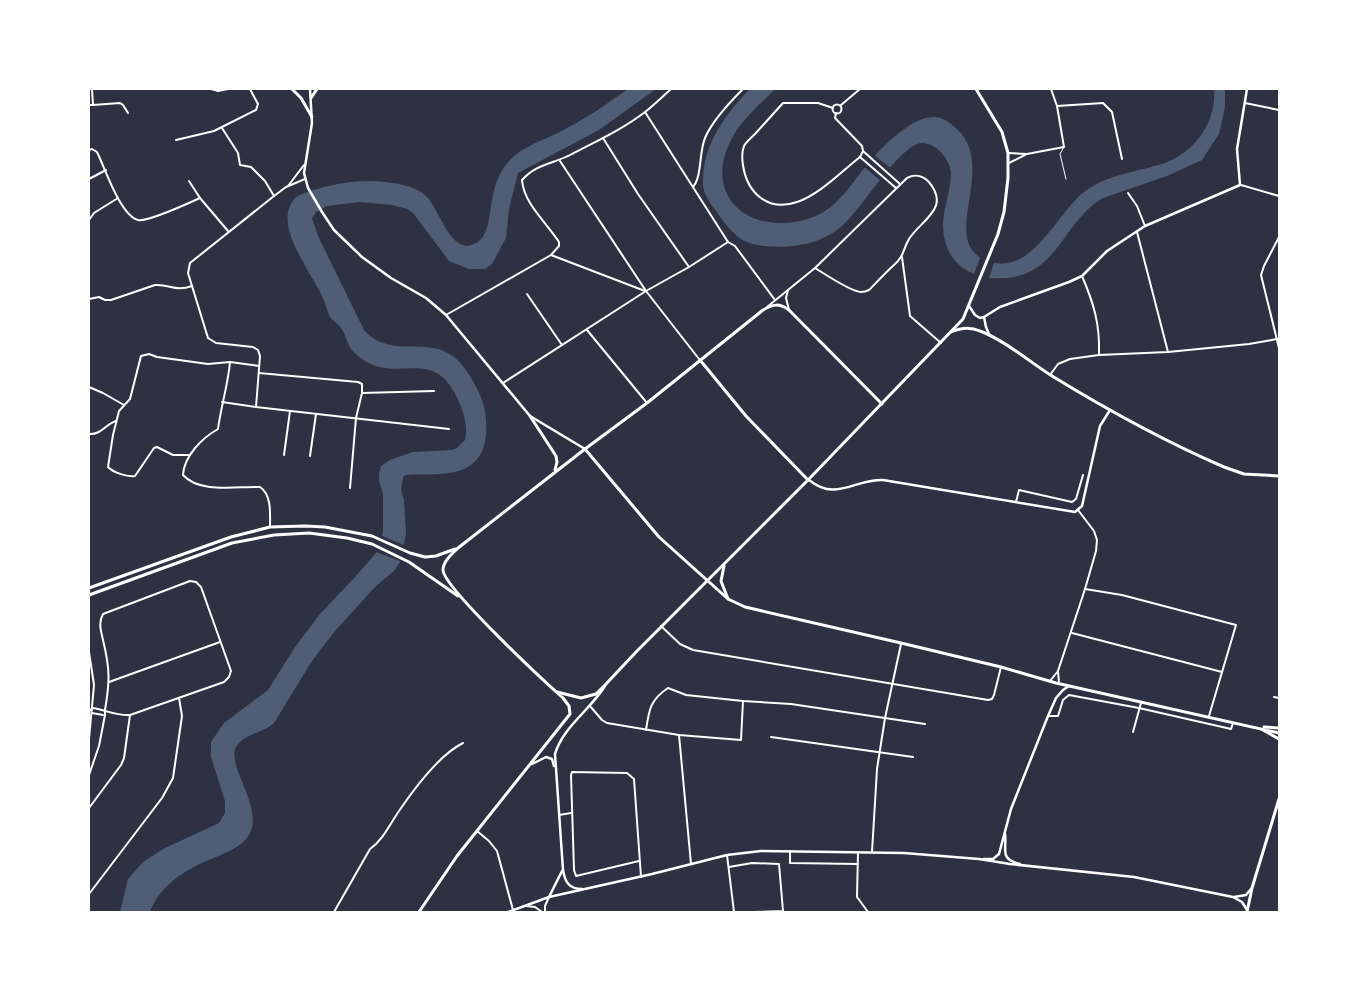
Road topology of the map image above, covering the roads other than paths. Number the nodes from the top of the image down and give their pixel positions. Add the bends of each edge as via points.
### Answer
1 (92, 89) edge
2 (211, 89) edge
3 (228, 89) edge
4 (250, 89) edge
5 (292, 89) edge
6 (310, 89) edge
7 (317, 89) edge
8 (671, 89) edge
9 (743, 89) edge
10 (860, 89) edge
11 (976, 89) edge
12 (1051, 89) edge
13 (1247, 89) edge
14 (311, 98) junction
15 (1245, 103) junction
16 (89, 105) edge
17 (92, 105) junction
18 (840, 106) junction
19 (1057, 106) junction
20 (833, 108) junction
21 (1279, 110) edge
22 (644, 112) junction
23 (128, 113) dead end
24 (836, 113) junction
25 (312, 117) junction
26 (222, 128) junction
27 (603, 138) junction
28 (176, 140) dead end
29 (1064, 147) junction
30 (89, 150) edge
31 (862, 152) junction
32 (1008, 153) junction
33 (1027, 154) junction
34 (860, 156) junction
35 (1122, 159) dead end
36 (560, 161) junction
37 (1008, 164) junction
38 (304, 165) junction
39 (106, 170) junction
40 (305, 178) junction
41 (89, 179) edge
42 (1066, 179) dead end
43 (189, 181) dead end
44 (900, 184) junction
45 (1240, 186) junction
46 (286, 187) junction
47 (692, 187) junction
48 (896, 188) junction
49 (1128, 194) dead end
50 (274, 196) junction
51 (1279, 196) edge
52 (118, 198) junction
53 (200, 198) junction
54 (89, 220) edge
55 (1145, 226) junction
56 (228, 232) junction
57 (1136, 232) junction
58 (1279, 237) edge
59 (728, 242) junction
60 (551, 255) junction
61 (902, 257) junction
62 (689, 267) junction
63 (815, 268) junction
64 (1082, 276) junction
65 (192, 286) junction
66 (790, 288) junction
67 (646, 292) junction
68 (527, 294) dead end
69 (89, 298) edge
70 (775, 300) junction
71 (969, 306) junction
72 (763, 310) junction
73 (789, 310) junction
74 (446, 315) junction
75 (984, 317) junction
76 (587, 330) junction
77 (951, 332) junction
78 (990, 336) junction
79 (1277, 339) junction
80 (941, 343) junction
81 (562, 345) junction
82 (1279, 348) edge
83 (1168, 352) junction
84 (1099, 355) junction
85 (700, 360) junction
86 (230, 362) junction
87 (259, 366) junction
88 (258, 373) junction
89 (1050, 375) junction
90 (502, 383) junction
91 (89, 387) edge
92 (434, 391) dead end
93 (362, 393) junction
94 (222, 402) junction
95 (647, 403) junction
96 (882, 404) junction
97 (124, 405) junction
98 (256, 407) junction
99 (1110, 410) junction
100 (290, 411) junction
101 (316, 414) junction
102 (530, 416) junction
103 (356, 418) junction
104 (116, 421) junction
105 (449, 429) dead end
106 (89, 434) edge
107 (584, 449) junction
108 (190, 455) junction
109 (284, 455) dead end
110 (310, 456) dead end
111 (553, 473) junction
112 (1083, 475) dead end
113 (1279, 476) edge
114 (808, 480) junction
115 (350, 488) dead end
116 (1016, 502) junction
117 (1078, 510) junction
118 (270, 527) junction
119 (458, 548) junction
120 (724, 565) junction
121 (708, 581) junction
122 (89, 588) edge
123 (1085, 589) junction
124 (89, 597) edge
125 (728, 599) junction
126 (462, 600) junction
127 (662, 626) junction
128 (1071, 633) junction
129 (220, 642) junction
130 (901, 643) junction
131 (89, 652) edge
132 (1001, 667) junction
133 (1058, 671) junction
134 (1222, 672) junction
135 (1049, 681) junction
136 (109, 682) junction
137 (892, 683) junction
138 (1059, 684) junction
139 (606, 685) junction
140 (1069, 686) junction
141 (556, 692) junction
142 (1274, 697) dead end
143 (179, 698) junction
144 (1279, 698) edge
145 (743, 701) junction
146 (1141, 703) junction
147 (590, 706) junction
148 (1139, 708) junction
149 (90, 709) edge
150 (105, 710) junction
151 (92, 713) junction
152 (108, 713) junction
153 (105, 715) junction
154 (130, 715) junction
155 (1048, 716) junction
156 (1209, 717) junction
157 (885, 718) junction
158 (1233, 722) junction
159 (925, 724) dead end
160 (1256, 727) junction
161 (1279, 728) edge
162 (646, 730) junction
163 (1133, 732) dead end
164 (1279, 733) edge
165 (679, 735) junction
166 (771, 737) dead end
167 (89, 739) edge
168 (1279, 739) edge
169 (463, 743) dead end
170 (880, 752) junction
171 (913, 757) dead end
172 (530, 765) junction
173 (555, 768) junction
174 (89, 775) edge
175 (1279, 798) edge
176 (89, 808) edge
177 (571, 813) junction
178 (558, 815) junction
179 (477, 831) junction
180 (1005, 831) junction
181 (790, 851) junction
182 (858, 852) junction
183 (872, 852) junction
184 (727, 855) junction
185 (978, 859) junction
186 (639, 861) junction
187 (691, 864) junction
188 (858, 864) junction
189 (1029, 866) junction
190 (728, 867) junction
191 (563, 870) junction
192 (641, 877) junction
193 (1252, 888) junction
194 (586, 890) junction
195 (89, 894) edge
196 (549, 897) junction
197 (1233, 897) junction
198 (525, 906) junction
199 (513, 910) junction
200 (1247, 911) edge
201 (334, 912) edge
202 (419, 912) edge
203 (508, 912) edge
204 (544, 912) edge
205 (734, 912) edge
206 (752, 912) edge
207 (868, 912) edge

1 - 17 street
2 - 3 street
4 - 26 street via 258,104 256,110
5 - 25 main road
6 - 14 street
7 - 14 main road
8 - 22 street
9 - 47 street via 705,138 698,179
10 - 18 street
11 - 32 main road via 1002,132
12 - 19 street
13 - 15 street
14 - 25 street
15 - 21 street
15 - 45 street via 1236,149
16 - 17 street
17 - 23 street via 120,103
18 - 20 street via 836,104
18 - 24 street via 841,111
19 - 29 street
19 - 35 street via 1102,103 1112,112
20 - 24 street
20 - 34 street via 818,103 783,102 744,145 743,160 748,184 764,200 790,204 807,198
22 - 27 street
22 - 47 street
24 - 31 street via 835,118 862,146
25 - 38 street
26 - 28 street
26 - 50 street via 238,153 240,165 251,168 265,181
27 - 36 street
27 - 62 street
29 - 33 street
29 - 42 lane via 1060,154
30 - 39 street via 97,152
31 - 34 street
31 - 44 street
32 - 33 street
32 - 37 main road
33 - 37 street
34 - 48 street
36 - 60 street via 545,164 522,180 528,200 559,242
36 - 67 street
37 - 71 main road via 1004,212
38 - 40 street
38 - 46 street
39 - 41 street
39 - 52 street
40 - 46 street
40 - 74 street via 334,230 362,257 426,298
43 - 53 street
44 - 48 street
44 - 61 street via 913,175 919,175 933,189 936,206 909,240
45 - 51 street
45 - 55 street
46 - 50 street
47 - 59 street
48 - 63 street
49 - 55 street
50 - 56 street
52 - 53 street via 138,220
52 - 54 street via 91,215
53 - 56 street
55 - 57 street
56 - 65 street via 190,263 188,273
57 - 64 street via 1107,252
57 - 83 street
58 - 79 street via 1261,275
59 - 62 street
59 - 70 street via 735,246
60 - 67 street
60 - 74 street
61 - 63 street via 862,293
61 - 80 street via 910,316
62 - 67 street
63 - 66 street
64 - 75 street via 1000,307
64 - 84 street via 1098,317
65 - 69 street via 177,289 162,284 111,300
65 - 87 street via 208,338 216,344 256,348 260,356
66 - 70 street
66 - 73 street via 786,298
67 - 76 street
67 - 85 street
68 - 81 street
70 - 72 street
71 - 75 street via 975,315
71 - 77 main road
72 - 73 main road via 777,304
72 - 85 main road
73 - 96 main road
74 - 90 street
75 - 78 street
76 - 81 street
76 - 95 street
77 - 78 main road via 973,329
77 - 80 main road
78 - 89 main road
79 - 82 street
79 - 83 street
80 - 96 main road
81 - 90 street
83 - 84 street
84 - 89 street via 1063,361
85 - 95 main road
85 - 114 main road via 746,416
86 - 87 street
86 - 94 street
86 - 97 street via 208,364 145,354 140,360 130,399
87 - 88 street
88 - 93 street via 358,382 362,384
88 - 98 street
89 - 99 main road
90 - 102 street
91 - 97 street
92 - 93 street
93 - 103 street
94 - 98 street
94 - 108 street via 218,429 199,443
95 - 107 main road
96 - 114 main road
97 - 104 street
98 - 100 street
99 - 113 main road via 1235,472
99 - 117 street via 1100,426 1082,506
100 - 101 street
100 - 109 street
101 - 103 street
101 - 110 street
102 - 107 street
102 - 111 main road via 556,456
103 - 105 street
103 - 115 street
104 - 106 street via 98,433
104 - 108 street via 108,463 111,470 135,476 157,447 173,455
107 - 111 main road
107 - 121 main road via 651,529
108 - 118 street via 182,472 184,478 220,488 250,486 264,490 270,511
111 - 119 main road
112 - 116 street via 1076,500 1072,502 1019,490
114 - 116 street via 830,490 883,480
114 - 120 main road
116 - 117 street via 1071,512
117 - 123 street via 1097,540
118 - 119 main road via 324,527 374,536 410,553 430,558
118 - 122 main road via 231,537
119 - 126 main road via 444,564 443,571
120 - 121 main road
120 - 125 main road via 721,581
121 - 125 main road
121 - 127 main road
123 - 128 street
123 - 134 street via 1122,595 1236,625
124 - 126 main road via 232,543 274,534 309,533 371,544 408,562
125 - 130 main road via 745,608
126 - 141 main road
127 - 137 street via 680,644 693,650
127 - 139 main road
128 - 133 street
128 - 134 street
129 - 136 street
129 - 136 street via 201,588 190,581 103,614 100,625 109,663
129 - 143 street via 231,671 229,677 224,682
130 - 132 main road
130 - 137 street
131 - 149 street via 94,684
132 - 135 main road
132 - 137 street via 994,695 988,700
133 - 135 street
133 - 138 street
134 - 156 street
135 - 138 main road
136 - 150 street
137 - 157 street
138 - 140 main road
139 - 141 main road via 596,694 581,698
139 - 147 street
140 - 146 main road
140 - 155 street via 1056,698
141 - 172 main road via 569,706 570,714
142 - 144 street
143 - 154 street
143 - 195 street via 182,716 174,778
145 - 157 street via 791,704
145 - 162 street via 686,695 668,688 652,702
145 - 165 street via 741,740
146 - 148 street
146 - 156 main road
147 - 162 street via 607,723
147 - 173 street via 560,743 555,754
148 - 155 street via 1069,695 1063,700 1058,716
148 - 158 street via 1231,730
148 - 163 street
149 - 150 street
149 - 151 street
150 - 152 street
150 - 153 street
151 - 153 street
151 - 167 street
152 - 153 street
152 - 154 street
153 - 174 street
154 - 176 street via 121,765
155 - 180 street
156 - 158 main road
157 - 159 street
157 - 170 street
158 - 160 main road
160 - 161 main road
160 - 164 main road
160 - 168 main road
162 - 165 street
165 - 187 street
166 - 170 street
169 - 201 street via 428,773 406,801 377,844 370,849
170 - 171 street
170 - 183 street
172 - 173 street via 550,758
172 - 179 main road
173 - 178 street
175 - 193 main road
177 - 178 street
177 - 186 street via 576,876
177 - 186 street via 572,772 627,773 632,776
178 - 191 street
179 - 199 street via 497,851
179 - 202 main road
180 - 185 street via 996,857
180 - 189 street via 1007,858
181 - 182 street
181 - 184 street
181 - 188 street via 790,862
182 - 183 street
182 - 188 street
183 - 185 street
184 - 187 street
184 - 190 street
185 - 189 street
186 - 192 street
187 - 192 street
188 - 207 street via 857,897
189 - 197 street via 1134,877
190 - 205 street
190 - 206 street via 752,863 779,864 783,912
191 - 194 street via 568,884
191 - 196 street
192 - 194 street
193 - 197 street via 1246,895
193 - 200 main road
194 - 196 street
196 - 198 street
196 - 204 street
197 - 200 street via 1242,902
198 - 199 street
198 - 204 street
199 - 203 street

